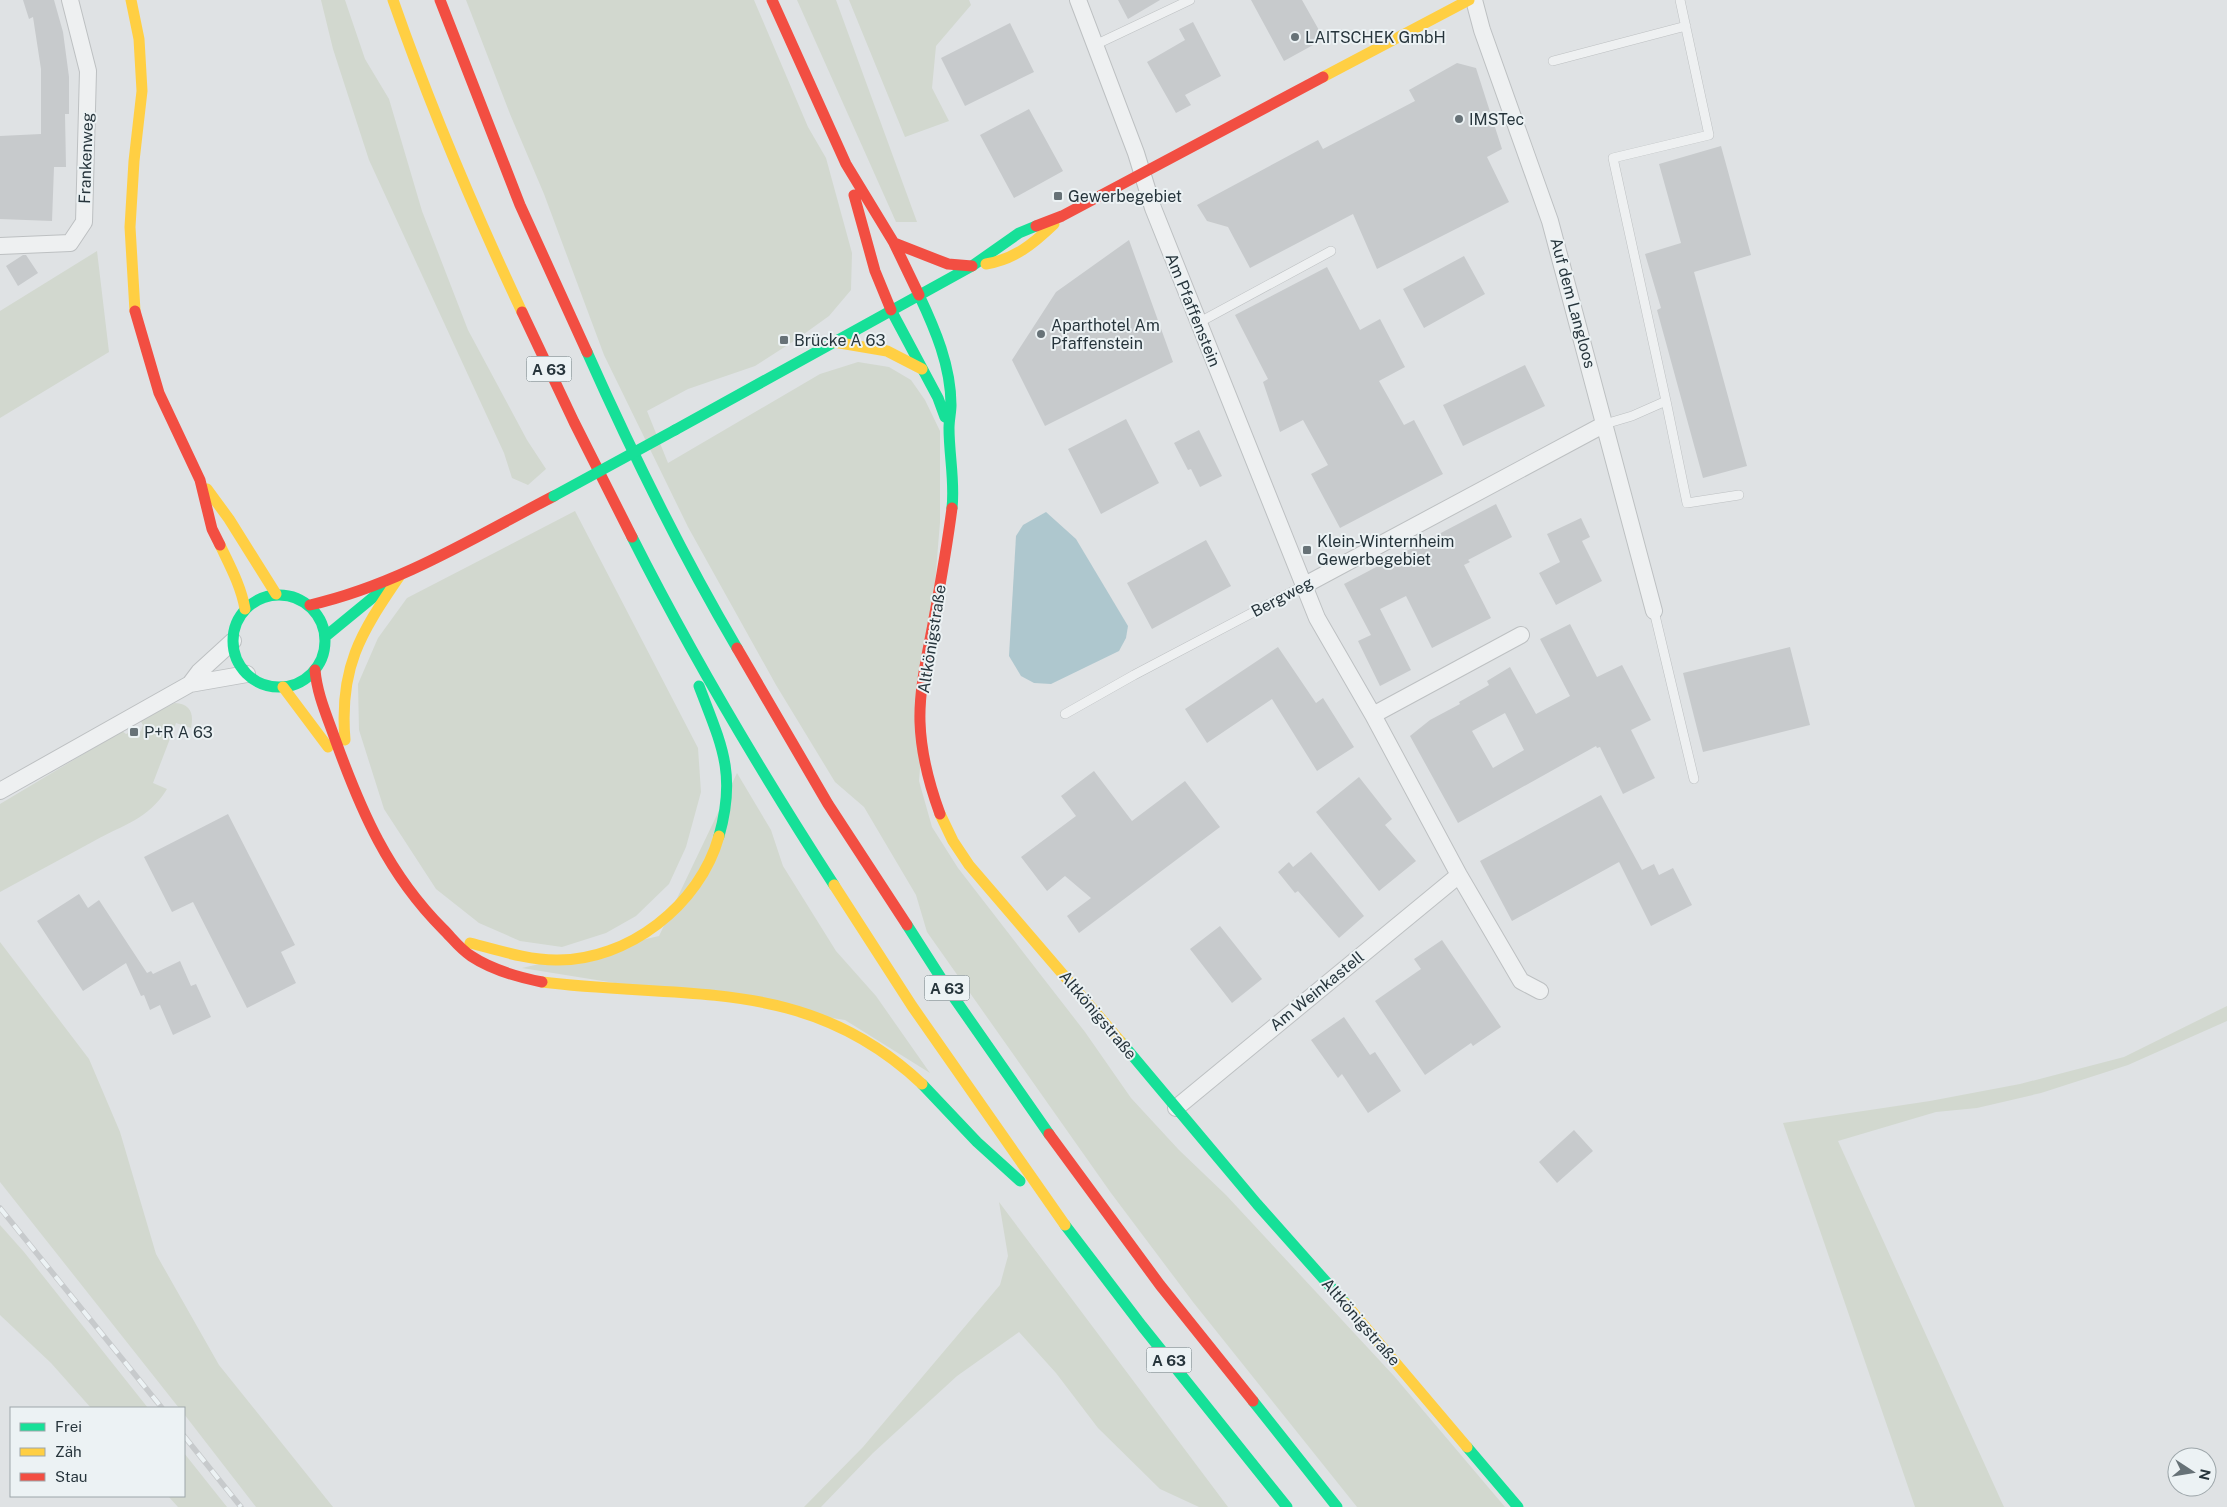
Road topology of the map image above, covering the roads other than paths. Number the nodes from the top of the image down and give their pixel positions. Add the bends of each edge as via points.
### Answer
1 (70, 0) edge
2 (131, 0) edge
3 (393, 0) edge
4 (440, 0) edge
5 (772, 0) edge
6 (1078, 0) edge
7 (1190, 0) edge
8 (1469, 0) edge
9 (1474, 0) edge
10 (1680, 0) edge
11 (1686, 26) junction
12 (1095, 45) junction
13 (1553, 61) dead end
14 (846, 164) junction
15 (1142, 174) junction
16 (1062, 216) junction
17 (894, 243) junction
18 (0, 246) edge
19 (1331, 251) dead end
20 (972, 266) junction
21 (919, 295) junction
22 (892, 310) junction
23 (1198, 323) junction
24 (834, 342) junction
25 (922, 369) junction
26 (1666, 401) junction
27 (1605, 424) junction
28 (950, 428) junction
29 (200, 480) junction
30 (1739, 495) dead end
31 (399, 577) junction
32 (1303, 586) junction
33 (276, 594) junction
34 (310, 605) junction
35 (245, 609) junction
36 (669, 610) junction
37 (1654, 611) joint
38 (1522, 634) dead end
39 (326, 636) junction
40 (233, 641) junction
41 (315, 670) junction
42 (247, 674) junction
43 (190, 684) junction
44 (283, 687) junction
45 (1065, 714) dead end
46 (1373, 715) junction
47 (348, 774) junction
48 (1694, 779) dead end
49 (0, 791) edge
50 (1459, 875) junction
51 (454, 938) junction
52 (1540, 991) dead end
53 (1176, 1108) junction
54 (1053, 1210) junction
55 (1287, 1507) edge
56 (1337, 1507) edge
57 (1518, 1507) edge

1 - 18 street, Frankenweg via 88,70 84,222 70,243
2 - 29 main road via 139,39 142,91 130,227 135,311 159,393
3 - 36 main road, A 63 via 485,234 574,422
4 - 56 main road, A 63 via 520,205 621,428 706,596 828,804 948,990 1067,1160 1160,1285
5 - 14 main road
6 - 12 street, Am Pfaffenstein
7 - 12 lane
8 - 15 main road
9 - 27 street, Auf dem Langloos via 1550,221
10 - 11 lane
11 - 13 lane
11 - 26 lane via 1709,135 1613,158
12 - 15 street, Am Pfaffenstein
14 - 17 main road, Altkönigstraße
14 - 22 main road, Altkönigstraße via 875,271
15 - 16 main road
15 - 23 street, Am Pfaffenstein
16 - 20 main road via 1019,233
16 - 20 main road via 1028,249 1001,262
17 - 20 main road via 948,264
17 - 21 main road, Altkönigstraße
19 - 23 lane
20 - 21 main road
21 - 22 main road
21 - 28 main road, Altkönigstraße via 943,353 951,404
22 - 24 main road
22 - 25 main road, Altkönigstraße
23 - 32 street, Am Pfaffenstein
24 - 25 main road via 887,351
24 - 31 main road, bridge
25 - 28 main road, Altkönigstraße
26 - 27 lane
26 - 30 lane via 1686,503
27 - 32 street, Bergweg
27 - 37 street, Auf dem Langloos
28 - 53 main road, Altkönigstraße via 954,470 952,506 920,720 929,783 953,841 969,866
29 - 33 main road
29 - 35 main road via 212,529 237,581
31 - 34 main road via 341,598
31 - 39 main road
31 - 47 main road via 359,641 346,676 343,703
32 - 45 lane, Bergweg
32 - 46 street, Am Pfaffenstein via 1317,618
33 - 34 main road via 294,596
33 - 35 main road via 259,599
34 - 39 main road via 321,619
35 - 40 main road via 236,624
36 - 51 main road via 721,745 728,780 721,833 703,875 691,892 652,927 630,942 589,957 539,959
36 - 54 main road, A 63 via 800,833 912,1006
37 - 48 lane
38 - 46 street
39 - 41 main road via 324,654
40 - 42 main road via 237,659
40 - 43 street
41 - 44 main road via 301,682
41 - 47 main road via 316,686
42 - 43 street
42 - 44 main road via 264,684
43 - 49 street
44 - 47 main road
46 - 50 street
47 - 51 main road via 377,841 403,882 428,914
50 - 52 street via 1521,982
50 - 53 street, Am Weinkastell
51 - 54 main road via 469,955 485,964 540,982 715,994 808,1012 847,1029 888,1055 921,1083 977,1142
53 - 57 main road, Altkönigstraße
54 - 55 main road, A 63

